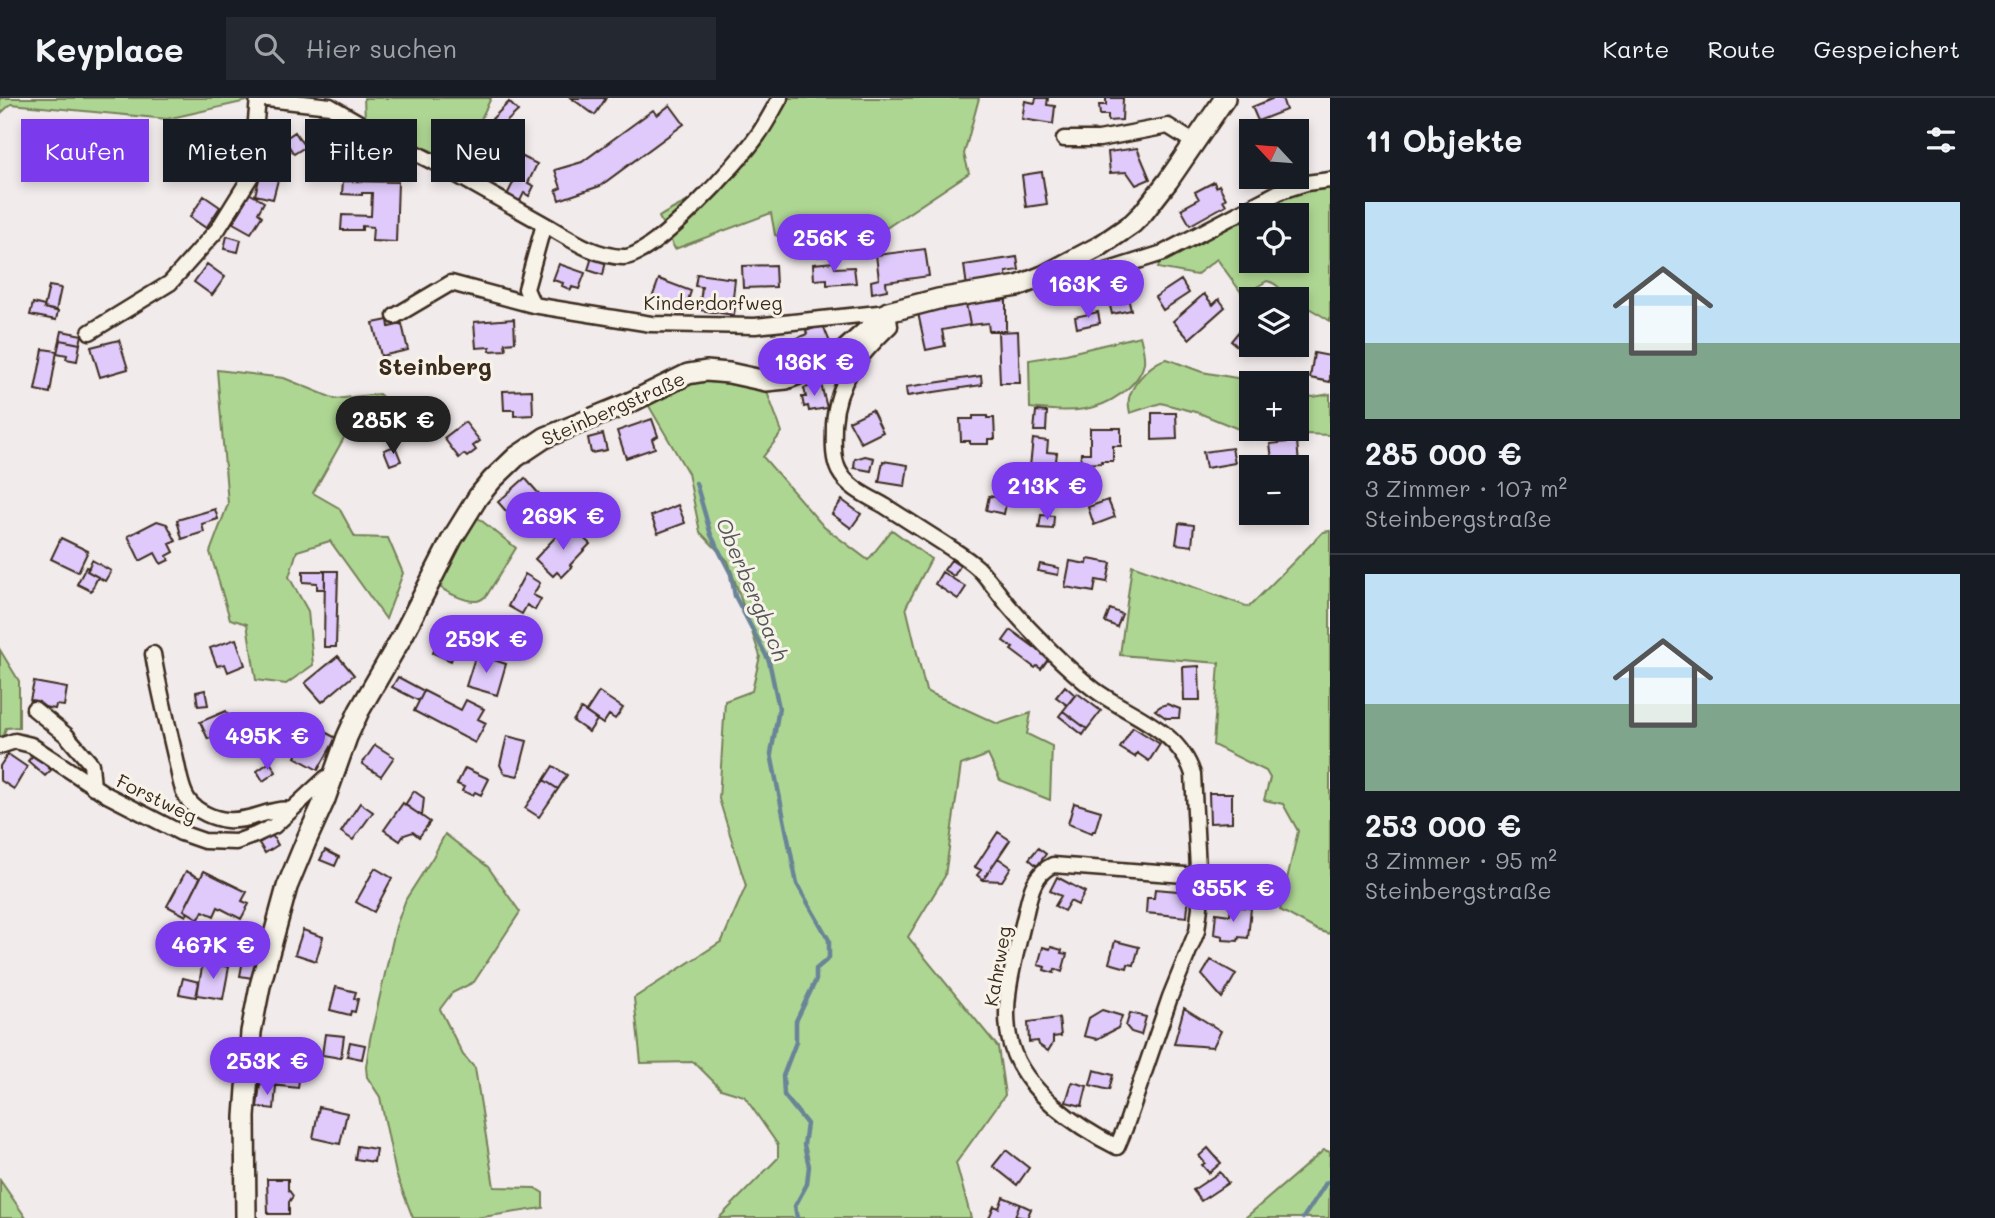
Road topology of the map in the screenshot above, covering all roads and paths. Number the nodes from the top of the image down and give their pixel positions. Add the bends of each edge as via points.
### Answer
1 (258, 98) edge
2 (780, 98) edge
3 (1225, 98) edge
4 (1064, 139) dead end
5 (1195, 143) junction
6 (1330, 180) edge
7 (544, 224) junction
8 (1043, 276) junction
9 (533, 305) junction
10 (888, 312) junction
11 (395, 316) dead end
12 (90, 332) dead end
13 (153, 654) dead end
14 (34, 709) dead end
15 (0, 746) edge
16 (332, 777) junction
17 (93, 787) junction
18 (291, 810) junction
19 (1198, 876) junction
20 (246, 1218) edge

1 - 7 street via 330,106
1 - 12 street via 251,176 218,229 170,283
2 - 7 street via 758,136 695,208 652,243 626,257 593,252
3 - 5 main road
4 - 5 street via 1099,139 1168,126
5 - 8 main road via 1132,224
6 - 8 street via 1296,185 1267,197 1152,258 1062,285
7 - 9 street via 526,289
8 - 10 main road via 1018,286
9 - 10 street, Kinderdorfweg via 651,324 755,326
9 - 11 street, Kinderdorfweg via 451,284
10 - 16 main road, Steinbergstraße via 842,353 794,377 766,382 729,373 695,372 556,431 516,457 478,497 452,539 359,710
10 - 19 street, Kahrweg via 890,326 852,367 837,398 834,448 841,474 972,563 1083,681 1176,742 1193,774
13 - 18 street via 189,801 204,813 226,820 250,820
14 - 17 street via 66,735 91,764
15 - 17 street, Forstweg via 15,741 32,745
16 - 18 street, Forstweg
16 - 20 main road, Steinbergstraße via 290,878 254,1012 246,1090
17 - 18 street, Forstweg via 181,833 214,842 236,842 255,835
19 - 19 street, Kahrweg via 1053,865 1041,872 1033,885 1008,995 1011,1045 1026,1075 1053,1105 1117,1147 1197,931

